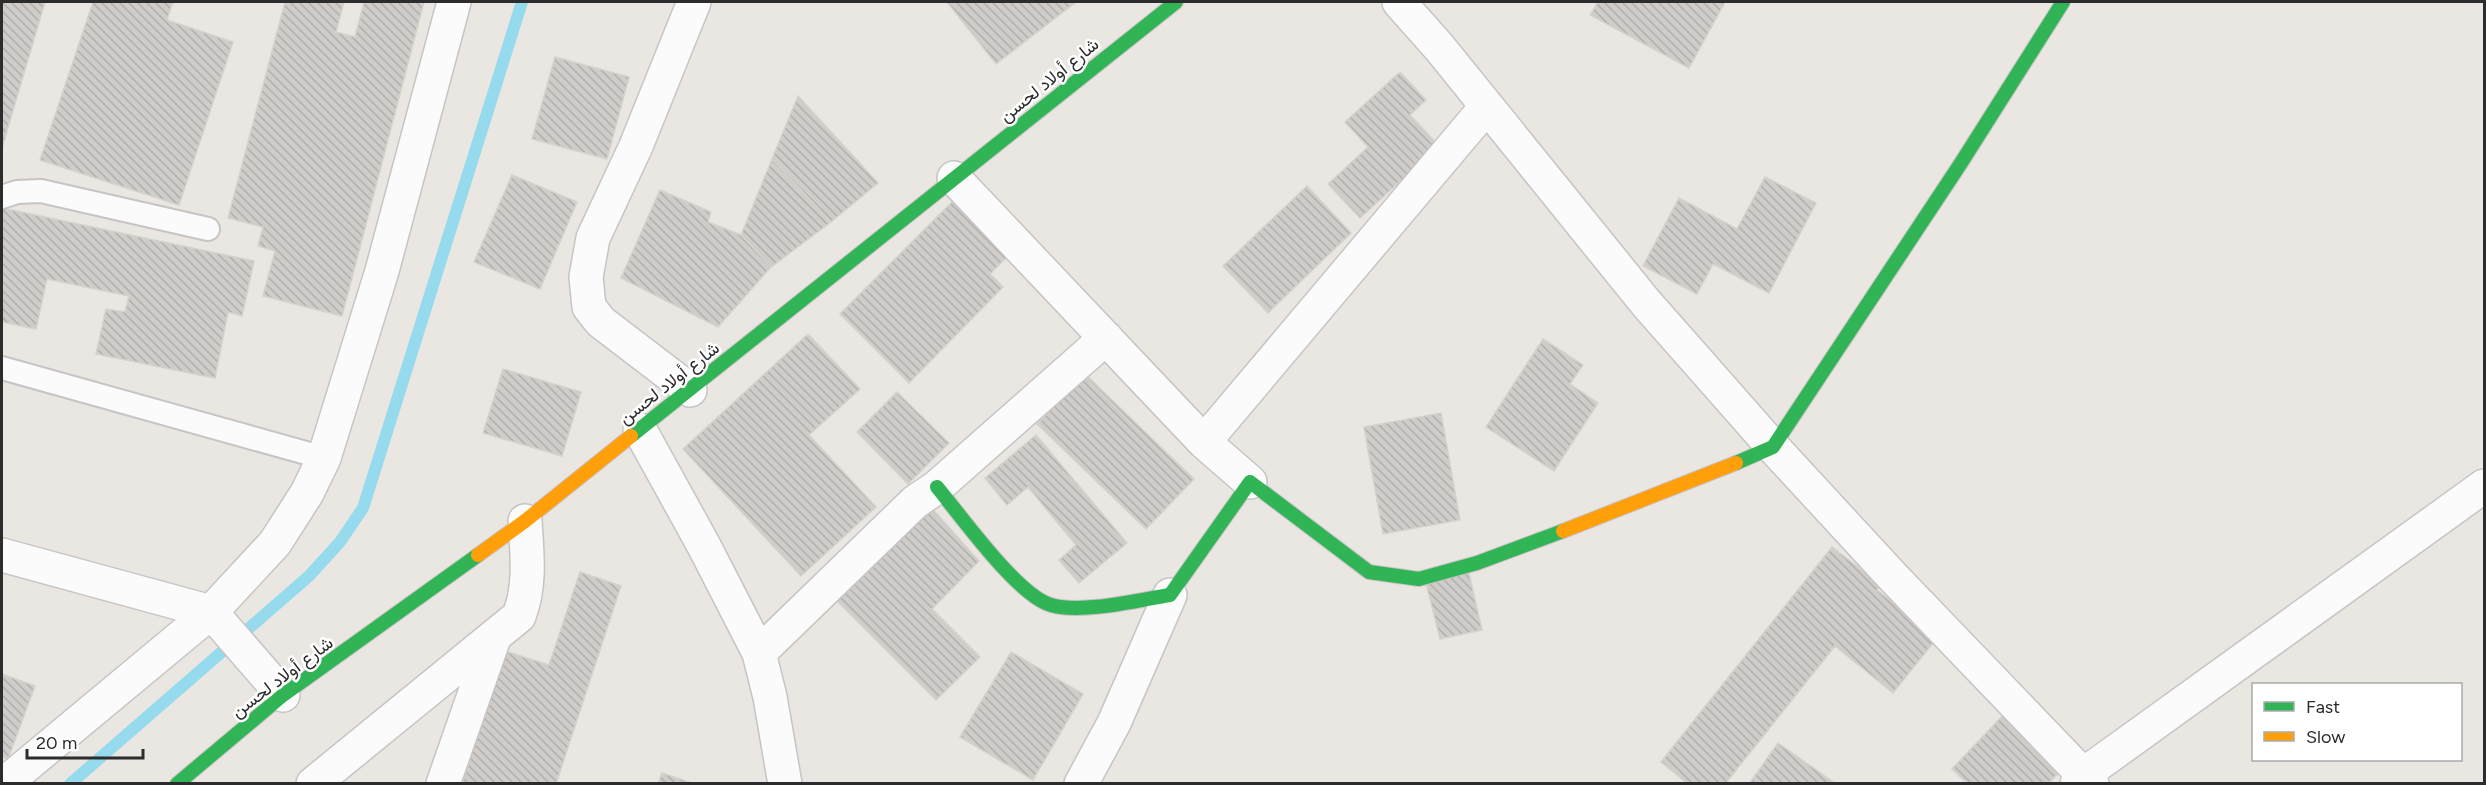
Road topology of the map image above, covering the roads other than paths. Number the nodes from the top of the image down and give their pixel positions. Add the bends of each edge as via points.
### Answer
1 (454, 2) edge
2 (694, 2) edge
3 (1176, 2) edge
4 (1399, 2) edge
5 (2063, 2) edge
6 (1487, 106) junction
7 (954, 178) junction
8 (2, 197) edge
9 (208, 229) dead end
10 (1106, 338) junction
11 (2, 368) edge
12 (690, 390) junction
13 (640, 430) junction
14 (1204, 442) junction
15 (1773, 447) junction
16 (324, 458) junction
17 (1250, 482) junction
18 (2484, 486) edge
19 (938, 488) junction
20 (525, 521) junction
21 (2, 555) edge
22 (1170, 595) junction
23 (217, 618) junction
24 (494, 638) junction
25 (759, 653) junction
26 (284, 695) junction
27 (2084, 781) edge
28 (4, 783) edge
29 (177, 783) edge
30 (313, 783) edge
31 (443, 783) edge
32 (784, 783) edge
33 (1081, 783) edge

1 - 16 street via 382,271
2 - 12 street via 636,146 593,238 586,277 589,307 601,322
3 - 7 street, شارع أولاد لحسن
4 - 6 street
5 - 15 street
6 - 14 street
6 - 15 street via 1646,303
7 - 10 street
7 - 12 street, شارع أولاد لحسن
8 - 9 lane via 41,191
10 - 14 street
10 - 19 street
11 - 16 lane
12 - 13 street, شارع أولاد لحسن
13 - 20 street, شارع أولاد لحسن
13 - 25 street
14 - 17 street
15 - 17 street via 1703,478 1477,563 1419,579 1369,572
15 - 27 street
16 - 23 street via 275,543
17 - 22 street
18 - 27 street
19 - 22 street via 1019,585 1050,605 1075,608
19 - 25 street via 915,502
20 - 24 street via 526,599 519,616
20 - 26 street, شارع أولاد لحسن
21 - 23 street
22 - 33 street via 1114,723
23 - 26 street
23 - 28 street
24 - 30 street
24 - 31 street
25 - 32 street
26 - 29 street, شارع أولاد لحسن

